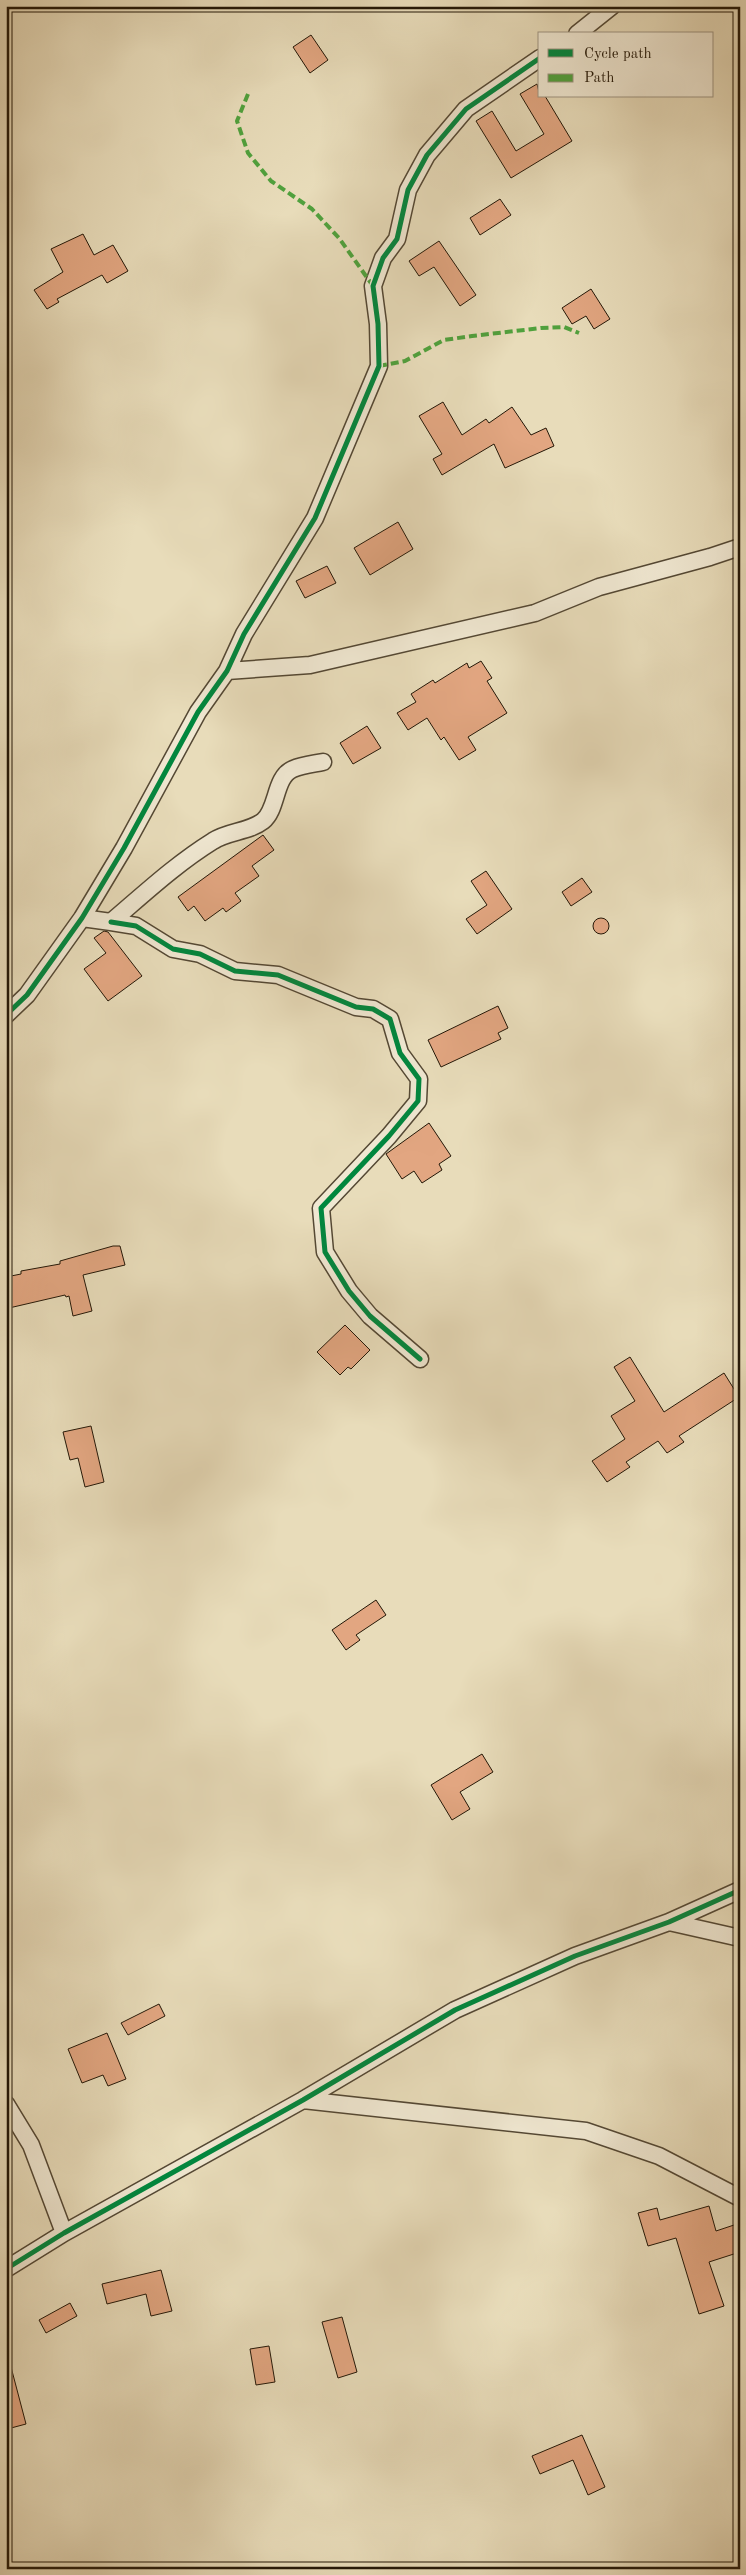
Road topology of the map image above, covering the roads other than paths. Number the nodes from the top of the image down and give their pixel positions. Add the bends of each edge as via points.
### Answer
1 (612, 6) edge
2 (580, 32) edge
3 (538, 59) edge
4 (740, 547) edge
5 (227, 671) junction
6 (323, 762) dead end
7 (82, 918) junction
8 (112, 922) junction
9 (6, 1015) edge
10 (420, 1359) dead end
11 (740, 1890) edge
12 (670, 1922) junction
13 (740, 1938) edge
14 (303, 2100) junction
15 (6, 2104) edge
16 (740, 2198) edge
17 (64, 2233) junction
18 (6, 2269) edge

1 - 2 street
3 - 5 street via 466,109 428,155 408,190 396,239 382,258 373,286 379,366 315,518 244,634
4 - 5 street via 598,587 535,613 310,665
5 - 7 street via 198,712
6 - 8 street via 291,770 281,781 271,810 263,821 215,839 158,879
7 - 8 street
7 - 9 street via 27,995
8 - 10 street via 136,926 173,949 200,954 235,971 278,975 356,1007 374,1009 390,1019 400,1053 419,1078 418,1101 321,1208 325,1252 349,1291 370,1316
11 - 12 street
12 - 13 street
12 - 14 street via 575,1956 455,2010
14 - 16 street via 586,2130 659,2156
14 - 17 street
15 - 17 street via 30,2145
17 - 18 street

